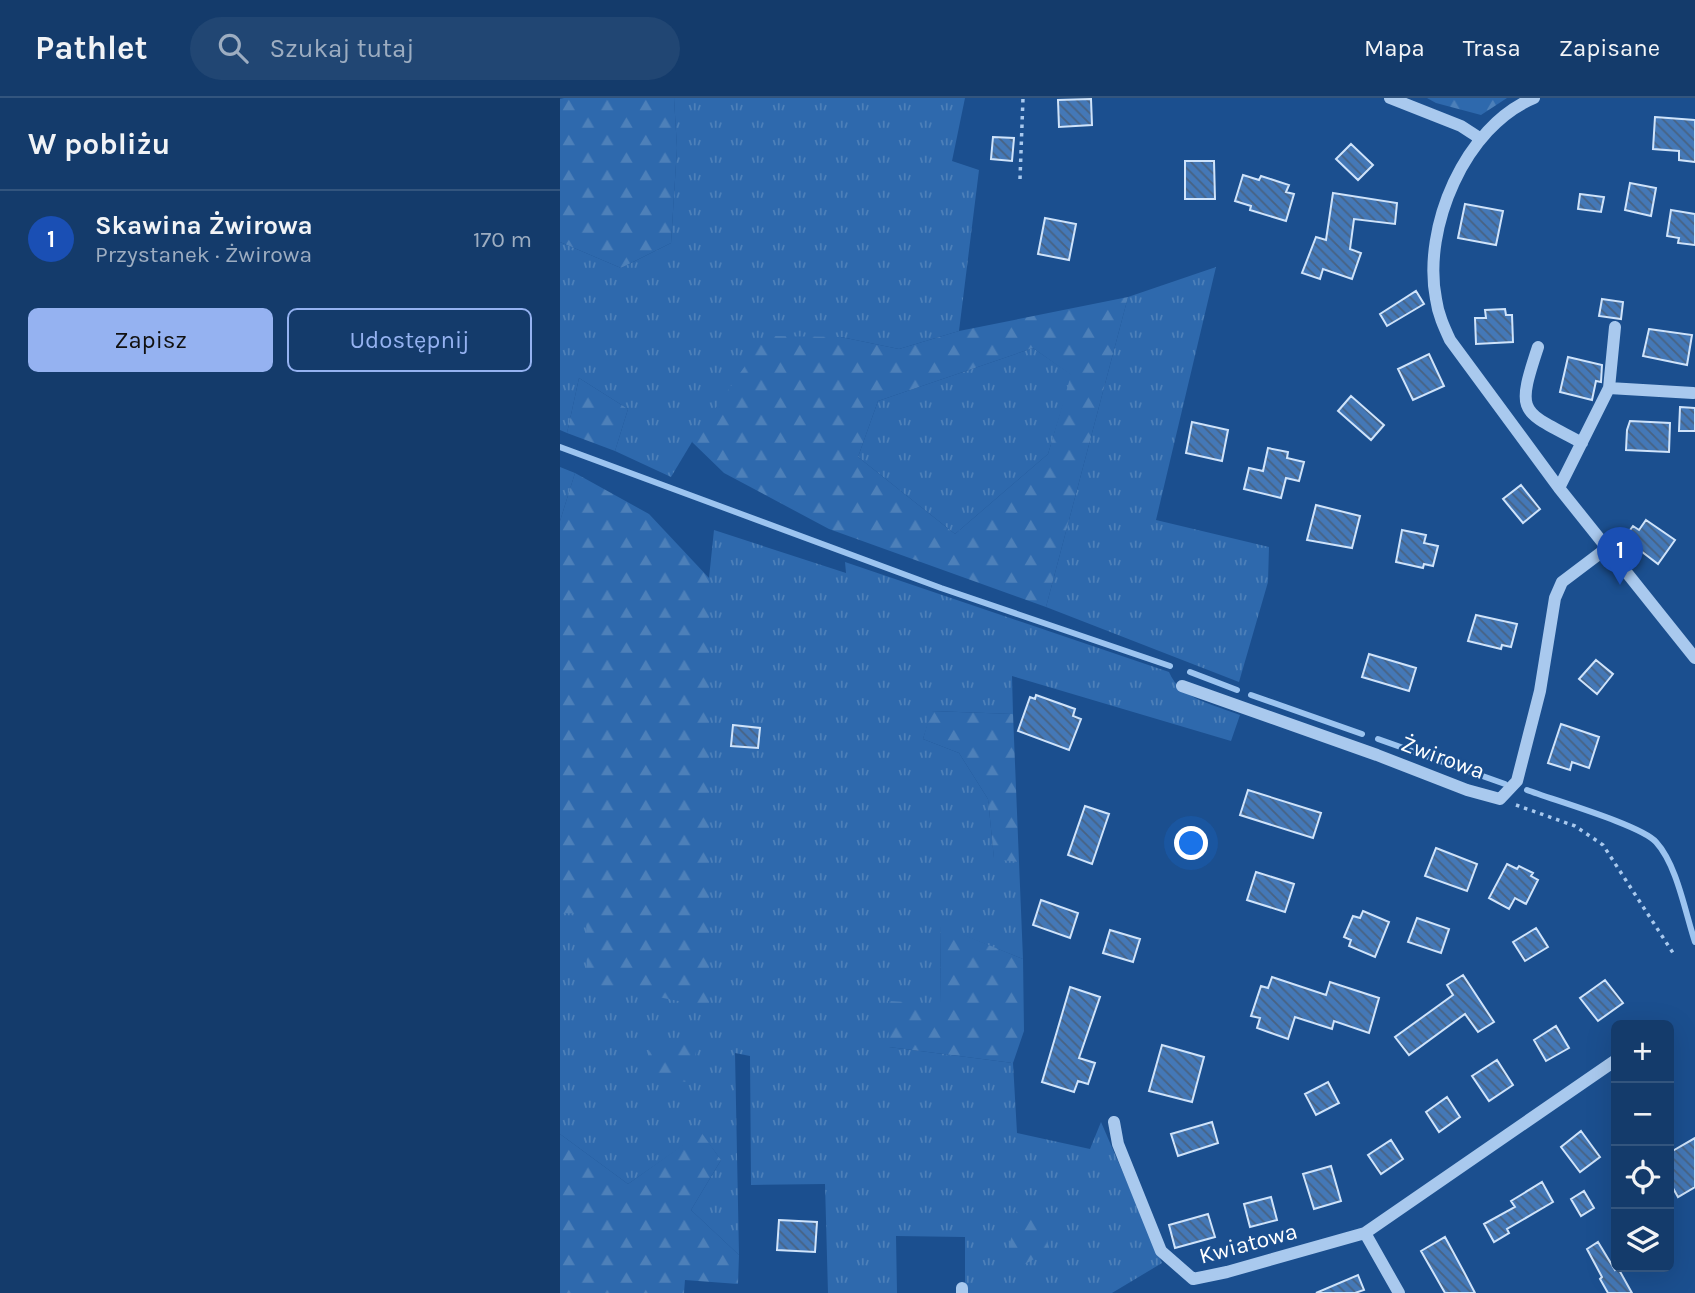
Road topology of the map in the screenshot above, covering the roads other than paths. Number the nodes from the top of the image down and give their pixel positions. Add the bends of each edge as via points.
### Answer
1 (1534, 98) edge
2 (1398, 99) edge
3 (1481, 139) junction
4 (1615, 327) dead end
5 (1538, 347) dead end
6 (1609, 388) junction
7 (1693, 393) dead end
8 (1582, 443) junction
9 (1559, 488) junction
10 (1607, 548) junction
11 (1695, 658) edge
12 (1182, 686) dead end
13 (1611, 1063) edge
14 (1114, 1122) dead end
15 (1365, 1233) junction
16 (1399, 1293) edge

1 - 3 street via 1511,110
2 - 3 street
3 - 9 street via 1444,206 1435,251 1435,298 1450,340
4 - 6 street
5 - 8 street via 1525,389 1527,409 1533,417
6 - 7 street
6 - 8 street
8 - 9 street
9 - 10 street
10 - 11 street
10 - 12 street, Żwirowa via 1562,582 1555,598 1540,691 1517,780 1500,799
13 - 15 street, Kwiatowa
14 - 15 street, Kwiatowa via 1118,1144 1161,1251 1193,1279
15 - 16 street

